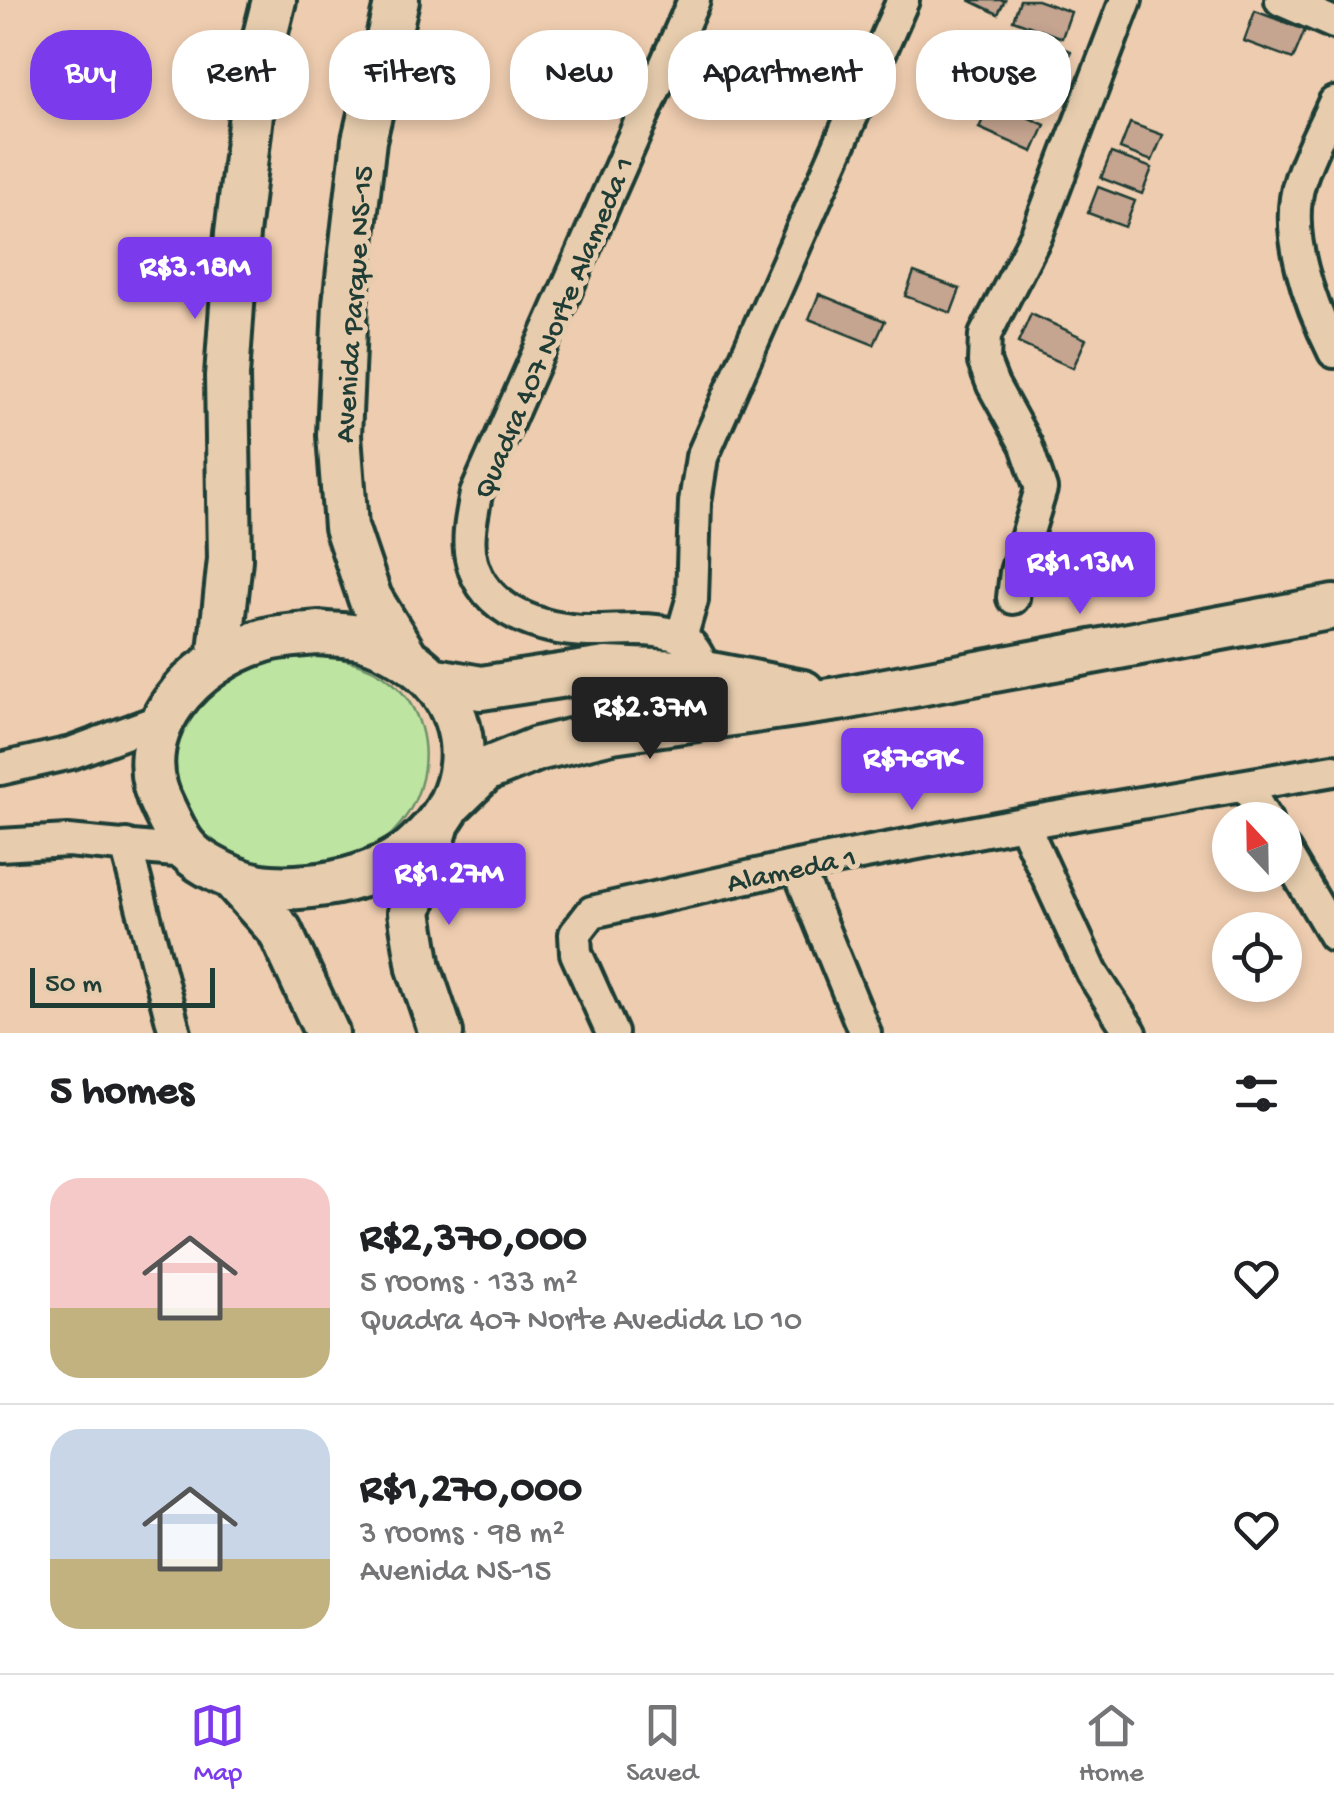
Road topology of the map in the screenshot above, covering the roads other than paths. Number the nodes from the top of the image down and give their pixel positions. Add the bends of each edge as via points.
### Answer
1 (274, 0) edge
2 (397, 0) edge
3 (694, 0) edge
4 (902, 0) edge
5 (1126, 0) edge
6 (1281, 0) edge
7 (1334, 24) edge
8 (1334, 103) edge
9 (1334, 352) edge
10 (1013, 598) dead end
11 (1334, 607) edge
12 (681, 638) junction
13 (219, 661) junction
14 (418, 668) junction
15 (706, 673) junction
16 (838, 698) junction
17 (163, 718) junction
18 (0, 770) edge
19 (1334, 770) edge
20 (1246, 786) junction
21 (1255, 802) edge
22 (443, 815) junction
23 (1023, 823) junction
24 (0, 845) edge
25 (126, 845) junction
26 (186, 852) junction
27 (797, 866) junction
28 (235, 881) junction
29 (1302, 881) edge
30 (1334, 935) edge
31 (174, 1033) edge
32 (327, 1033) edge
33 (441, 1033) edge
34 (612, 1033) edge
35 (865, 1033) edge
36 (1130, 1033) edge

1 - 13 main road via 256,72 237,234 227,376 230,559
2 - 14 main road, Avenida Parque NS-15 via 364,140 345,304 339,435 346,527 370,598
3 - 12 street, Quadra 407 Norte Alameda 1 via 476,494 469,536 472,564 489,594 516,617 584,631 640,630
4 - 12 street via 702,458 692,600
5 - 10 street via 1038,234 985,335 984,362 1041,488
6 - 7 street
8 - 9 street via 1298,184 1296,242 1312,308
11 - 16 main road
12 - 15 street
13 - 14 main road via 265,640 318,633 362,638
13 - 17 main road via 187,682
14 - 15 main road via 480,688 606,670
14 - 22 main road via 453,708 464,746 460,784
15 - 16 main road
16 - 22 main road via 537,748 485,770
17 - 18 street via 71,753
17 - 26 main road via 152,754 157,796
19 - 20 street, Alameda 1
20 - 21 street
20 - 23 street, Alameda 1
22 - 28 main road via 407,855 367,874 276,889
22 - 33 main road via 410,912 418,968
23 - 27 street, Alameda 1
23 - 36 street via 1092,973
24 - 25 street
25 - 26 street
25 - 31 street
26 - 28 main road
27 - 34 street, Alameda 1 via 592,912 575,934 576,953
27 - 35 street
28 - 32 main road via 280,931
29 - 30 street

